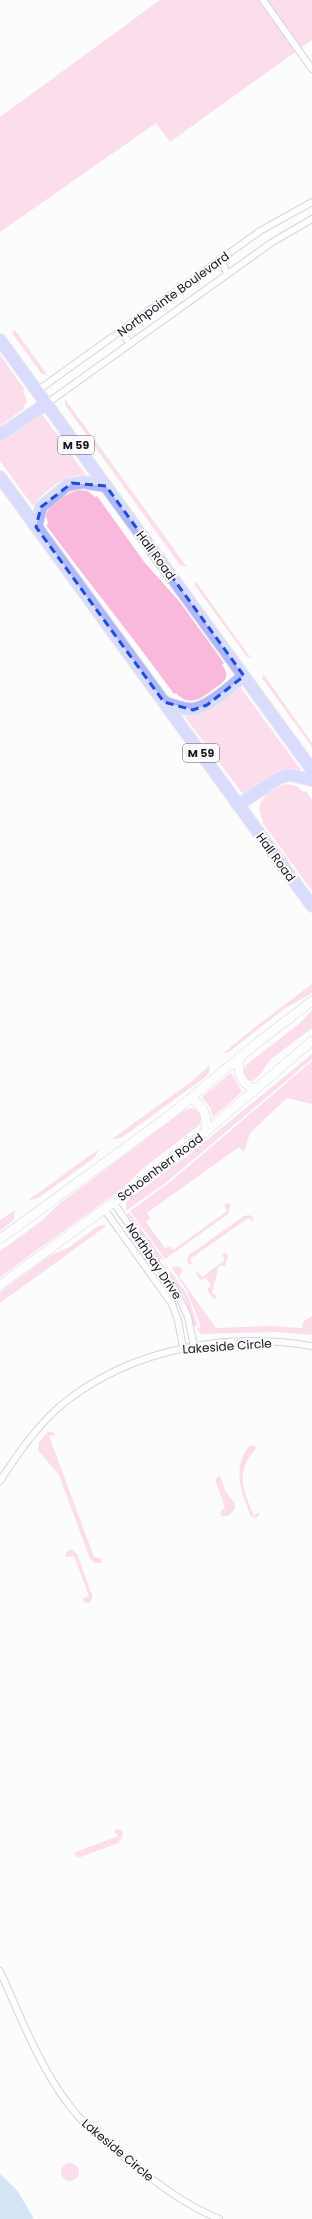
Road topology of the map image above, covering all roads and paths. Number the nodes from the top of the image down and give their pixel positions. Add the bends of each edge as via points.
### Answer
1 (263, 0) edge
2 (312, 69) edge
3 (312, 202) edge
4 (312, 219) edge
5 (226, 256) junction
6 (227, 274) junction
7 (121, 331) junction
8 (0, 340) edge
9 (130, 344) junction
10 (37, 391) junction
11 (46, 404) junction
12 (0, 435) edge
13 (0, 477) edge
14 (106, 486) junction
15 (36, 527) junction
16 (244, 676) junction
17 (164, 702) junction
18 (312, 770) edge
19 (312, 780) edge
20 (238, 805) junction
21 (312, 906) edge
22 (312, 1001) edge
23 (312, 1041) edge
24 (240, 1056) junction
25 (255, 1090) junction
26 (191, 1098) junction
27 (205, 1133) junction
28 (113, 1202) junction
29 (104, 1210) junction
30 (0, 1239) edge
31 (0, 1285) edge
32 (194, 1346) junction
33 (312, 1346) edge
34 (183, 1348) junction
35 (0, 1481) edge
36 (0, 1971) edge
37 (219, 2219) edge

1 - 2 street
3 - 5 street, Northpointe Boulevard via 260,231
4 - 6 street, Northpointe Boulevard via 271,243
5 - 6 street via 222,264
5 - 7 street, Northpointe Boulevard
6 - 9 street, Northpointe Boulevard
7 - 9 street
7 - 10 street, Northpointe Boulevard
8 - 10 highway, Hall Road / M 59
9 - 11 street, Northpointe Boulevard
10 - 11 highway, Hall Road / M 59
11 - 12 highway
11 - 14 highway, Hall Road / M 59
13 - 15 highway, Hall Road / M 59
14 - 15 highway via 83,482 67,486 40,507
14 - 16 highway, Hall Road / M 59
15 - 17 highway, Hall Road / M 59
16 - 17 highway via 197,709 187,709
16 - 18 highway, Hall Road / M 59
17 - 20 highway, Hall Road / M 59
19 - 20 highway via 289,776 279,778
20 - 21 highway, Hall Road / M 59
22 - 24 main road
23 - 25 main road, Schoenherr Road
24 - 25 main road via 240,1077
24 - 26 main road
25 - 27 main road, Schoenherr Road
26 - 27 main road via 207,1116
26 - 30 main road
27 - 28 main road, Schoenherr Road
28 - 29 main road, Schoenherr Road
28 - 32 street, Northbay Drive via 176,1291 188,1317
29 - 31 main road, Schoenherr Road
29 - 34 street, Northbay Drive via 172,1304
32 - 33 street, Lakeside Circle via 276,1342
32 - 34 street, Lakeside Circle
34 - 35 street, Lakeside Circle via 144,1358 121,1368 72,1397 28,1440
36 - 37 street, Lakeside Circle via 47,2070 77,2114 100,2137 152,2179 184,2202

